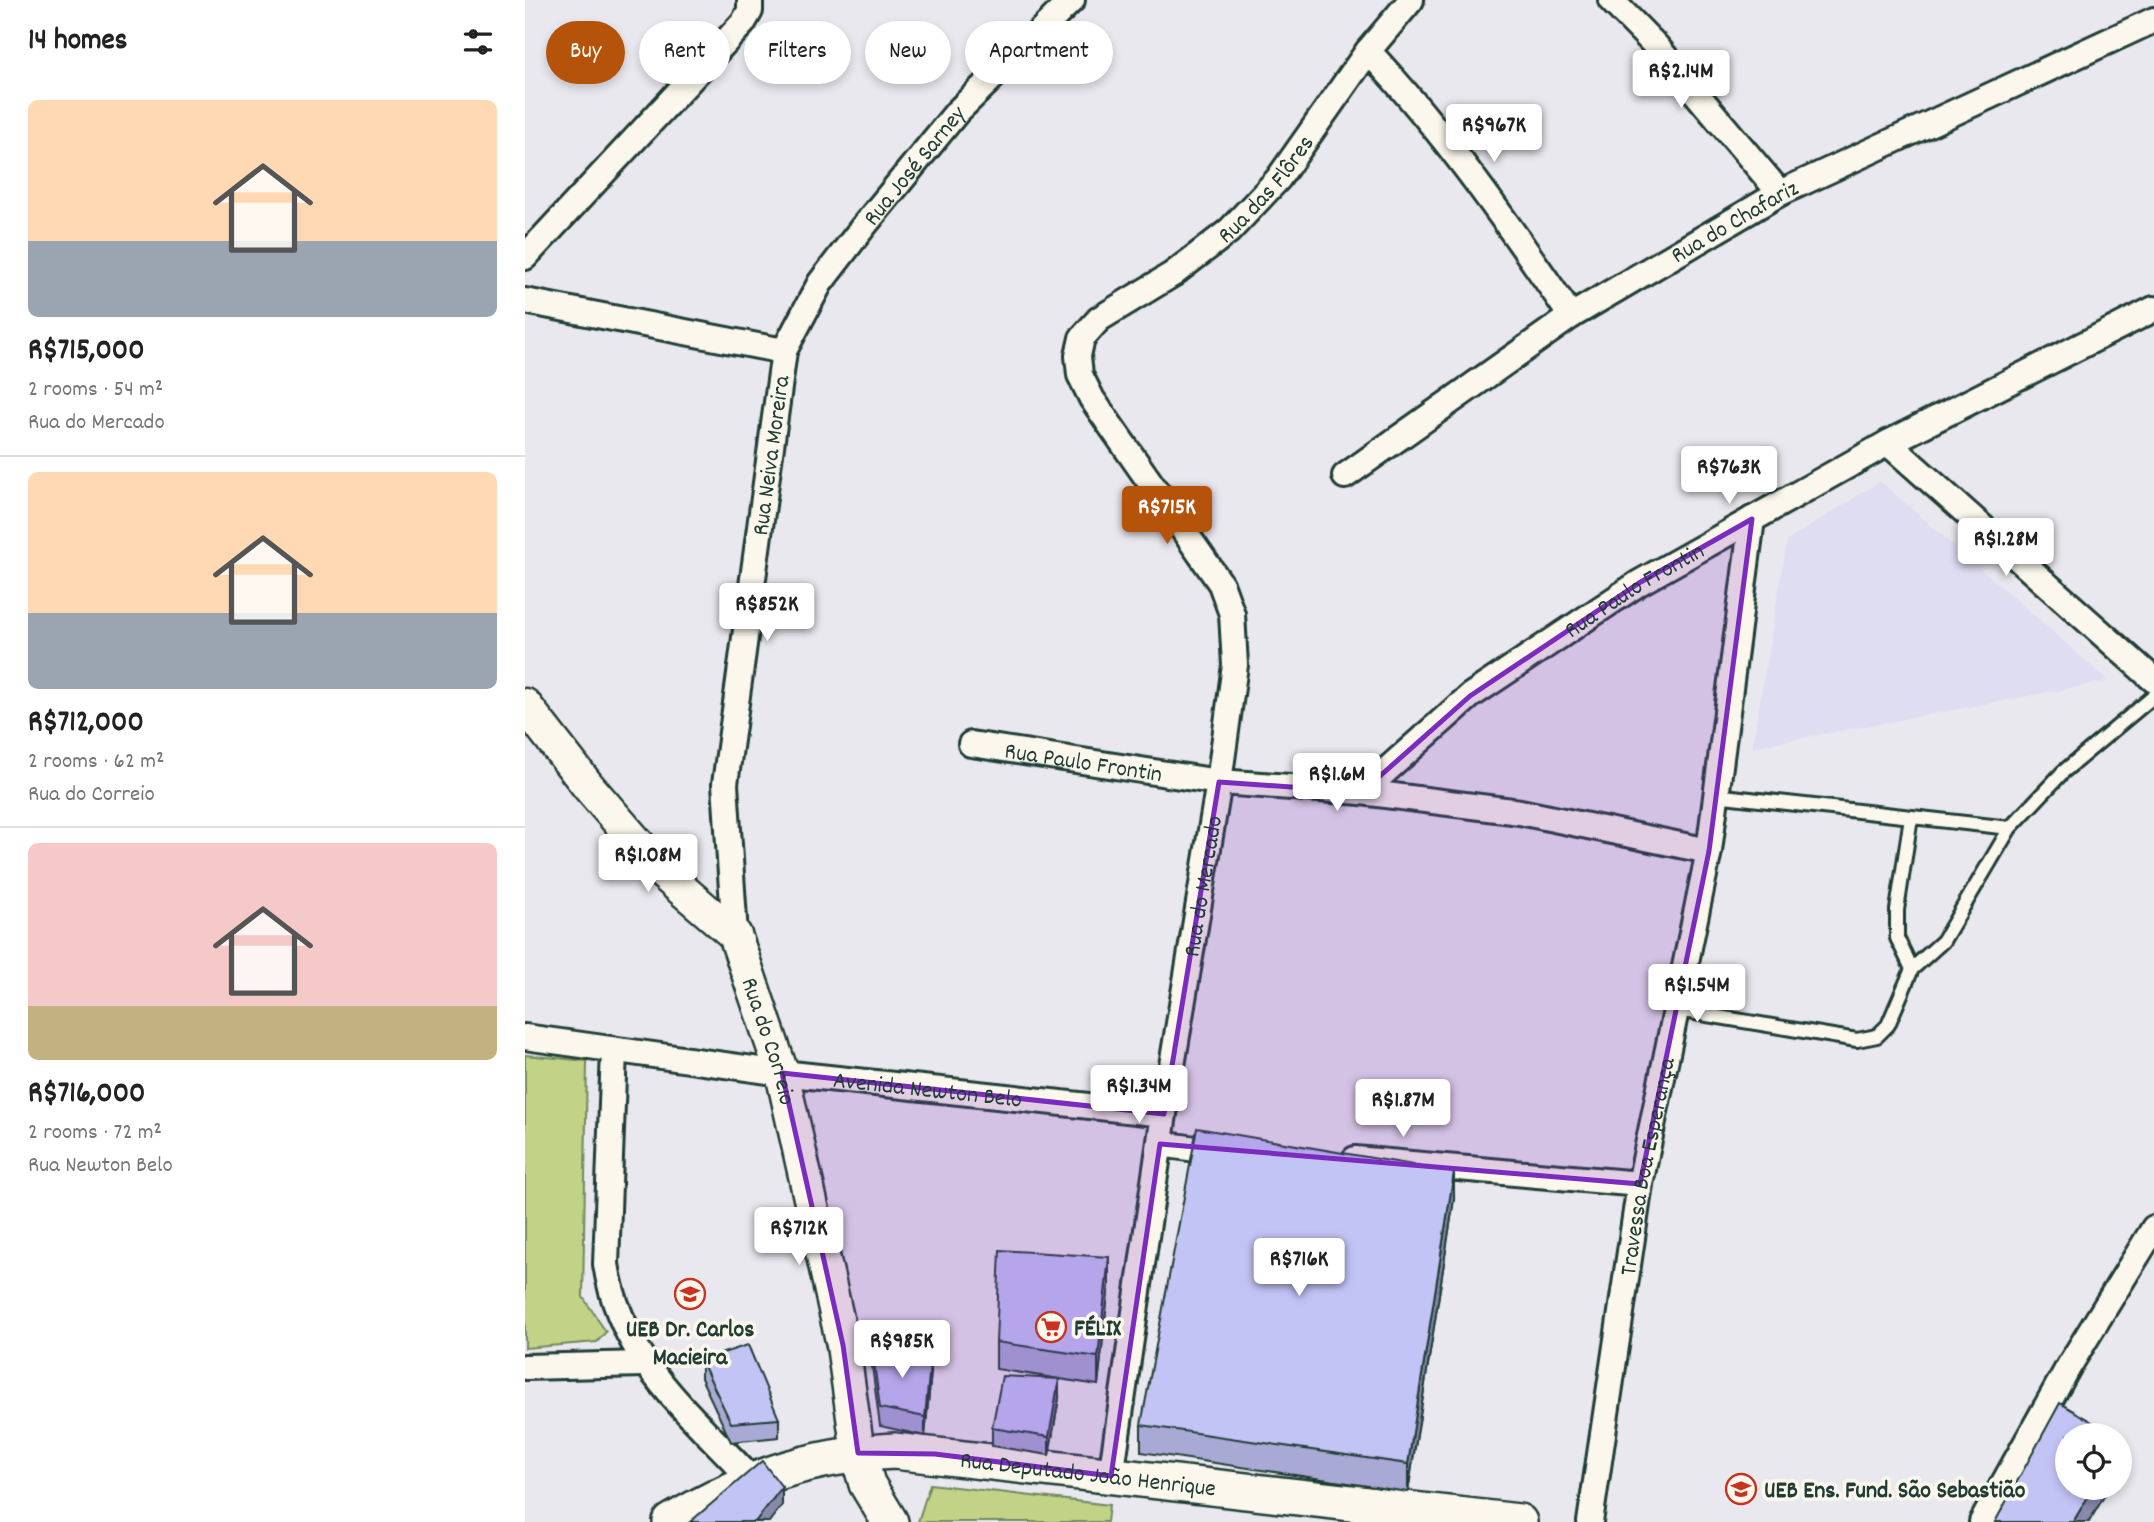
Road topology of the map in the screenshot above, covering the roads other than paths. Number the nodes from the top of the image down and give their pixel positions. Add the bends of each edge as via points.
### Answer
1 (750, 0) edge
2 (1072, 0) edge
3 (1411, 0) edge
4 (1611, 0) edge
5 (2154, 20) edge
6 (1368, 51) junction
7 (1780, 193) junction
8 (525, 257) edge
9 (525, 301) edge
10 (2154, 309) edge
11 (1571, 316) junction
12 (1082, 338) joint
13 (784, 351) junction
14 (1888, 443) junction
15 (1345, 476) dead end
16 (1752, 519) junction
17 (2154, 680) edge
18 (2154, 696) edge
19 (525, 705) edge
20 (971, 744) dead end
21 (1219, 782) junction
22 (1363, 792) junction
23 (1715, 795) junction
24 (1911, 817) junction
25 (2010, 828) junction
26 (1709, 851) junction
27 (735, 935) junction
28 (1912, 969) junction
29 (1677, 1010) junction
30 (525, 1037) edge
31 (614, 1050) junction
32 (782, 1073) junction
33 (1164, 1114) junction
34 (1160, 1144) junction
35 (1250, 1155) edge
36 (1334, 1158) edge
37 (1640, 1184) junction
38 (2154, 1228) edge
39 (644, 1364) junction
40 (525, 1367) edge
41 (858, 1453) junction
42 (1111, 1476) junction
43 (751, 1479) junction
44 (671, 1522) edge
45 (890, 1522) edge
46 (1519, 1522) edge
47 (1590, 1522) edge
48 (1982, 1522) edge

1 - 8 street via 743,23
2 - 13 street, Rua José Sarney via 957,112 820,283
3 - 6 street, Rua das Flôres
4 - 7 street via 1657,47
5 - 7 street, Rua do Chafariz
6 - 11 street via 1478,181
6 - 12 street, Rua das Flôres via 1278,179 1229,231 1173,274 1099,319
7 - 11 street, Rua do Chafariz
9 - 13 street
10 - 14 street, Rua Paulo Frontin
11 - 15 street, Rua do Chafariz
12 - 21 street, Rua do Mercado via 1080,375 1092,399 1221,584 1232,614 1234,665
13 - 27 street, Rua Neiva Moreira via 725,785
14 - 16 street, Rua Paulo Frontin
14 - 17 street
16 - 22 street, Rua Paulo Frontin via 1639,583 1470,696
16 - 23 street, Travessa Boa Esperança
18 - 25 lane via 2063,772
19 - 27 street via 664,874
20 - 21 street, Rua Paulo Frontin
21 - 22 street, Rua Paulo Frontin
21 - 33 street, Rua do Mercado
22 - 26 street, Rua Paulo Frontin via 1520,813
23 - 24 lane
23 - 26 street, Travessa Boa Esperança
24 - 25 lane
24 - 28 lane via 1897,910 1898,938
25 - 28 lane via 1943,940
26 - 29 street, Travessa Boa Esperança
27 - 32 street, Rua do Correio
28 - 29 lane via 1888,1025 1865,1040
29 - 37 street, Travessa Boa Esperança
30 - 31 street, Avenida Newton Belo
31 - 32 street, Avenida Newton Belo
31 - 39 street via 606,1264 619,1316
32 - 33 street, Avenida Newton Belo
32 - 41 street, Rua do Correio via 843,1345
33 - 34 street, Rua do Mercado
34 - 35 street
34 - 42 street, Rua do Mercado
36 - 37 street
37 - 47 street, Travessa Boa Esperança
38 - 48 street
39 - 40 street
39 - 43 street
41 - 42 main road, Rua Deputado João Henrique via 935,1454
41 - 43 main road, Rua Deputado João Henrique via 804,1462
41 - 45 main road via 867,1484
42 - 46 main road, Rua Deputado João Henrique
43 - 44 main road, Rua Deputado João Henrique

